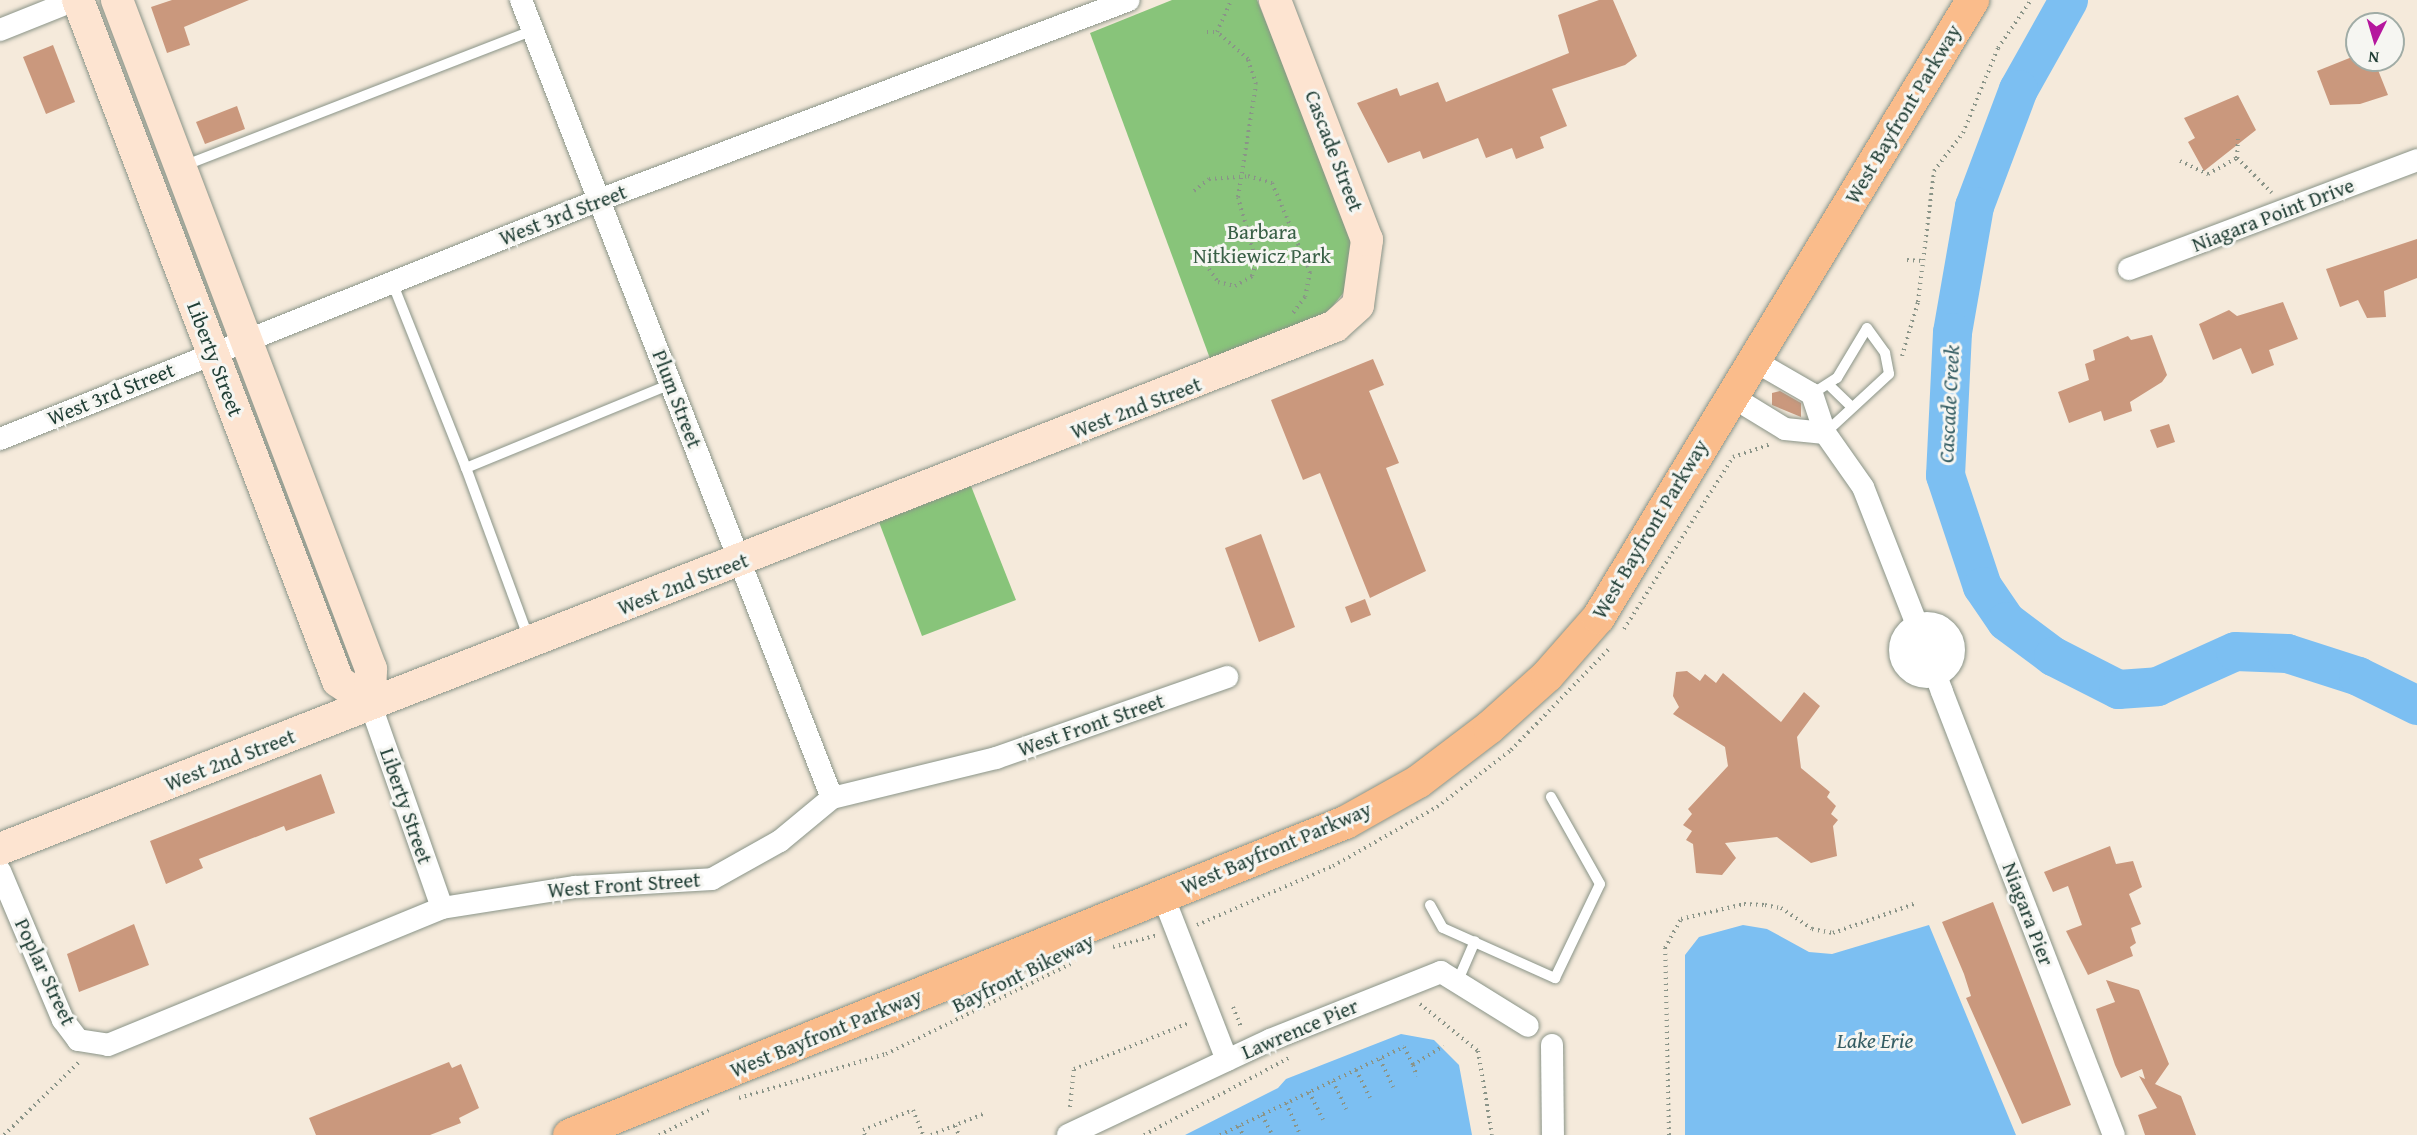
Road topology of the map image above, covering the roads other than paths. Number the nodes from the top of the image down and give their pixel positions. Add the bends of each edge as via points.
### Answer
1 (76, 0) edge
2 (117, 0) edge
3 (521, 0) edge
4 (1129, 0) edge
5 (1275, 0) edge
6 (1972, 0) edge
7 (0, 30) edge
8 (533, 30) junction
9 (2417, 160) edge
10 (179, 167) junction
11 (599, 200) junction
12 (2129, 269) dead end
13 (392, 282) junction
14 (1358, 305) joint
15 (244, 340) junction
16 (213, 352) junction
17 (1753, 360) junction
18 (671, 383) junction
19 (1821, 390) junction
20 (1731, 396) junction
21 (1851, 406) junction
22 (1825, 433) junction
23 (0, 439) edge
24 (466, 468) junction
25 (739, 562) junction
26 (1916, 622) junction
27 (530, 642) junction
28 (1227, 677) dead end
29 (1939, 684) junction
30 (370, 703) junction
31 (1551, 797) dead end
32 (832, 798) junction
33 (0, 849) edge
34 (0, 871) edge
35 (1163, 896) junction
36 (1430, 905) dead end
37 (442, 908) junction
38 (1475, 941) junction
39 (1459, 978) junction
40 (1528, 1026) dead end
41 (85, 1043) joint
42 (1552, 1045) dead end
43 (1227, 1060) junction
44 (569, 1135) edge
45 (1068, 1135) edge
46 (1553, 1135) edge
47 (2114, 1135) edge

1 - 7 street
1 - 16 street, Liberty Street
2 - 10 street, Liberty Street
3 - 8 street, Plum Street
4 - 11 street, West 3rd Street
5 - 14 street, Cascade Street via 1363,226 1367,267
6 - 17 highway, West Bayfront Parkway
8 - 10 lane
8 - 11 street, Plum Street
9 - 12 street, Niagara Point Drive
10 - 15 street, Liberty Street
11 - 13 street, West 3rd Street
11 - 18 street, Plum Street
13 - 15 street, West 3rd Street
13 - 24 lane
14 - 25 street, West 2nd Street via 1326,332
15 - 16 street, West 3rd Street
15 - 30 street, Liberty Street via 371,669
16 - 23 street, West 3rd Street
16 - 30 street, Liberty Street via 338,681
17 - 19 street
17 - 20 highway, West Bayfront Parkway
18 - 24 lane
18 - 25 street, Plum Street
19 - 21 lane
19 - 21 lane via 1867,328 1885,353 1889,374
19 - 22 street
20 - 22 street via 1785,429
20 - 35 highway, West Bayfront Parkway via 1598,617 1527,695 1457,753 1382,802
21 - 22 lane
22 - 26 street via 1863,487
24 - 27 lane
25 - 27 street, West 2nd Street
25 - 32 street, Plum Street
26 - 29 street, Niagara Pier via 1911,638 1923,668
26 - 29 street via 1938,625 1954,646 1950,665
27 - 30 street, West 2nd Street
28 - 32 street, West Front Street via 996,759
29 - 47 street, Niagara Pier
30 - 33 street, West 2nd Street
30 - 37 street, Liberty Street
31 - 38 lane via 1600,884 1555,978
32 - 37 street, West Front Street via 773,846 712,879 575,887
34 - 41 street, Poplar Street via 63,1020
35 - 43 street
35 - 44 highway, West Bayfront Parkway
36 - 38 lane via 1443,928
37 - 41 street, West Front Street via 150,1030
38 - 39 lane
39 - 40 street, Lawrence Pier
39 - 43 street, Lawrence Pier via 1441,972 1429,976
42 - 46 street
43 - 45 street, Lawrence Pier

